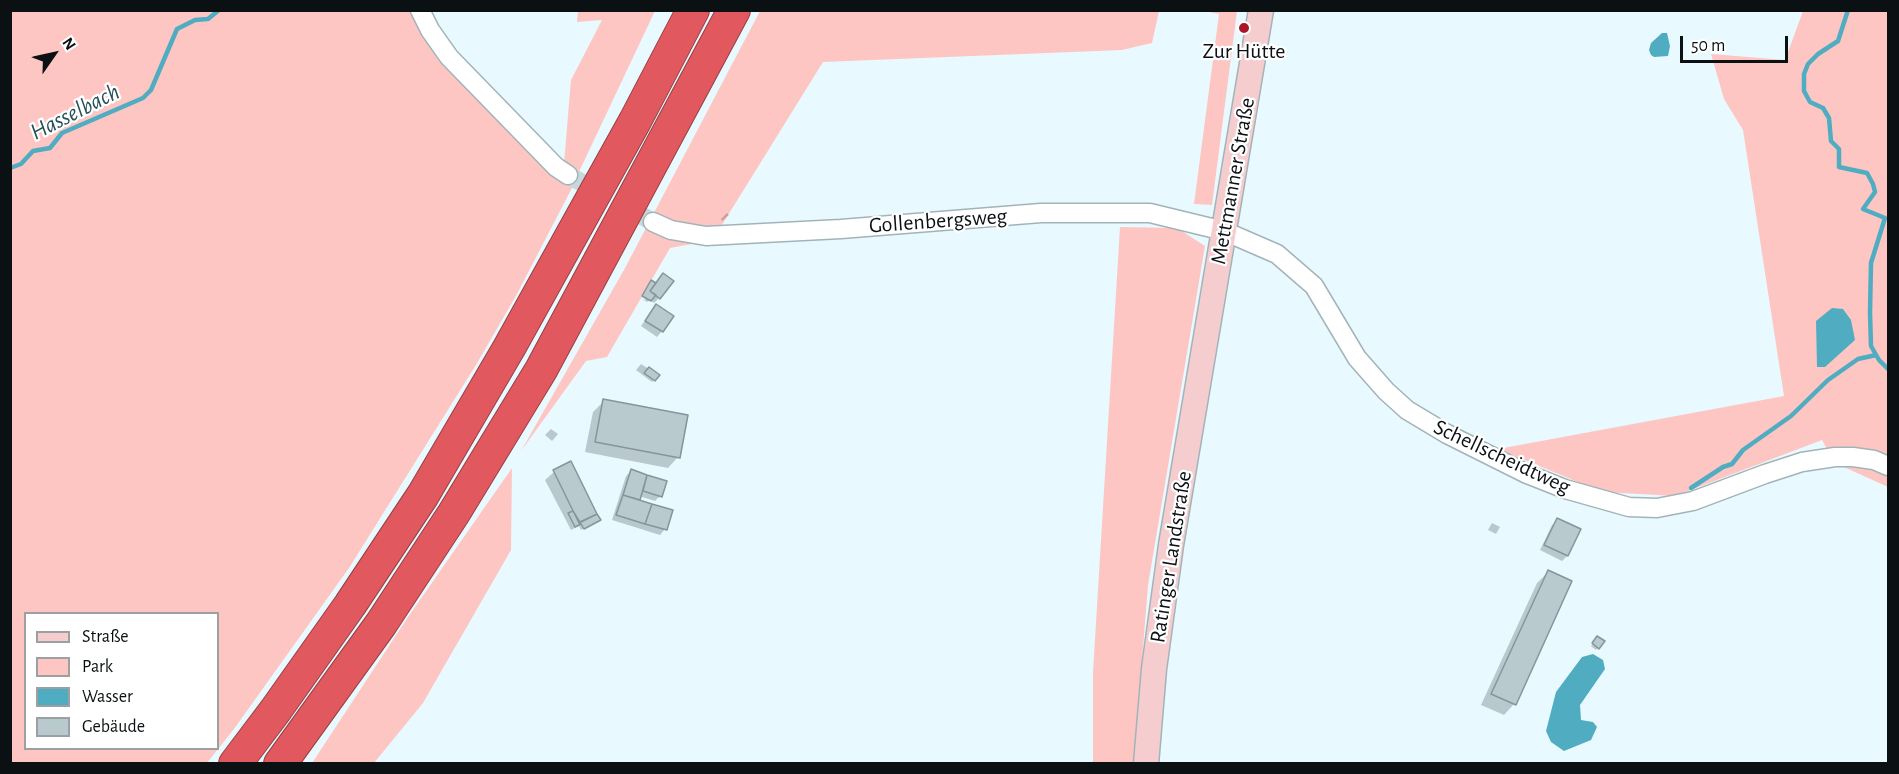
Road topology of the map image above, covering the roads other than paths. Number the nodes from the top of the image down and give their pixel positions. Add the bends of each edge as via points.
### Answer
1 (420, 10) edge
2 (693, 10) edge
3 (734, 10) edge
4 (1261, 10) edge
5 (568, 176) tunnel mouth
6 (652, 222) tunnel mouth
7 (1224, 231) junction
8 (1204, 351) joint
9 (1888, 466) edge
10 (235, 764) edge
11 (280, 764) edge
12 (1146, 764) edge

1 - 5 street via 449,57
2 - 10 highway via 509,348 423,495 350,605
3 - 11 highway via 541,370 381,624
4 - 7 main road, Mettmanner Straße
6 - 7 street, Gollenbergsweg via 706,236 1041,213 1150,213
7 - 8 main road, Mettmanner Straße
7 - 9 street, Schellscheidtweg via 1277,254 1314,286 1357,358 1407,410 1527,474 1565,489 1629,507 1657,508 1693,501 1802,462 1853,457
8 - 12 main road, Ratinger Landstraße via 1169,556

